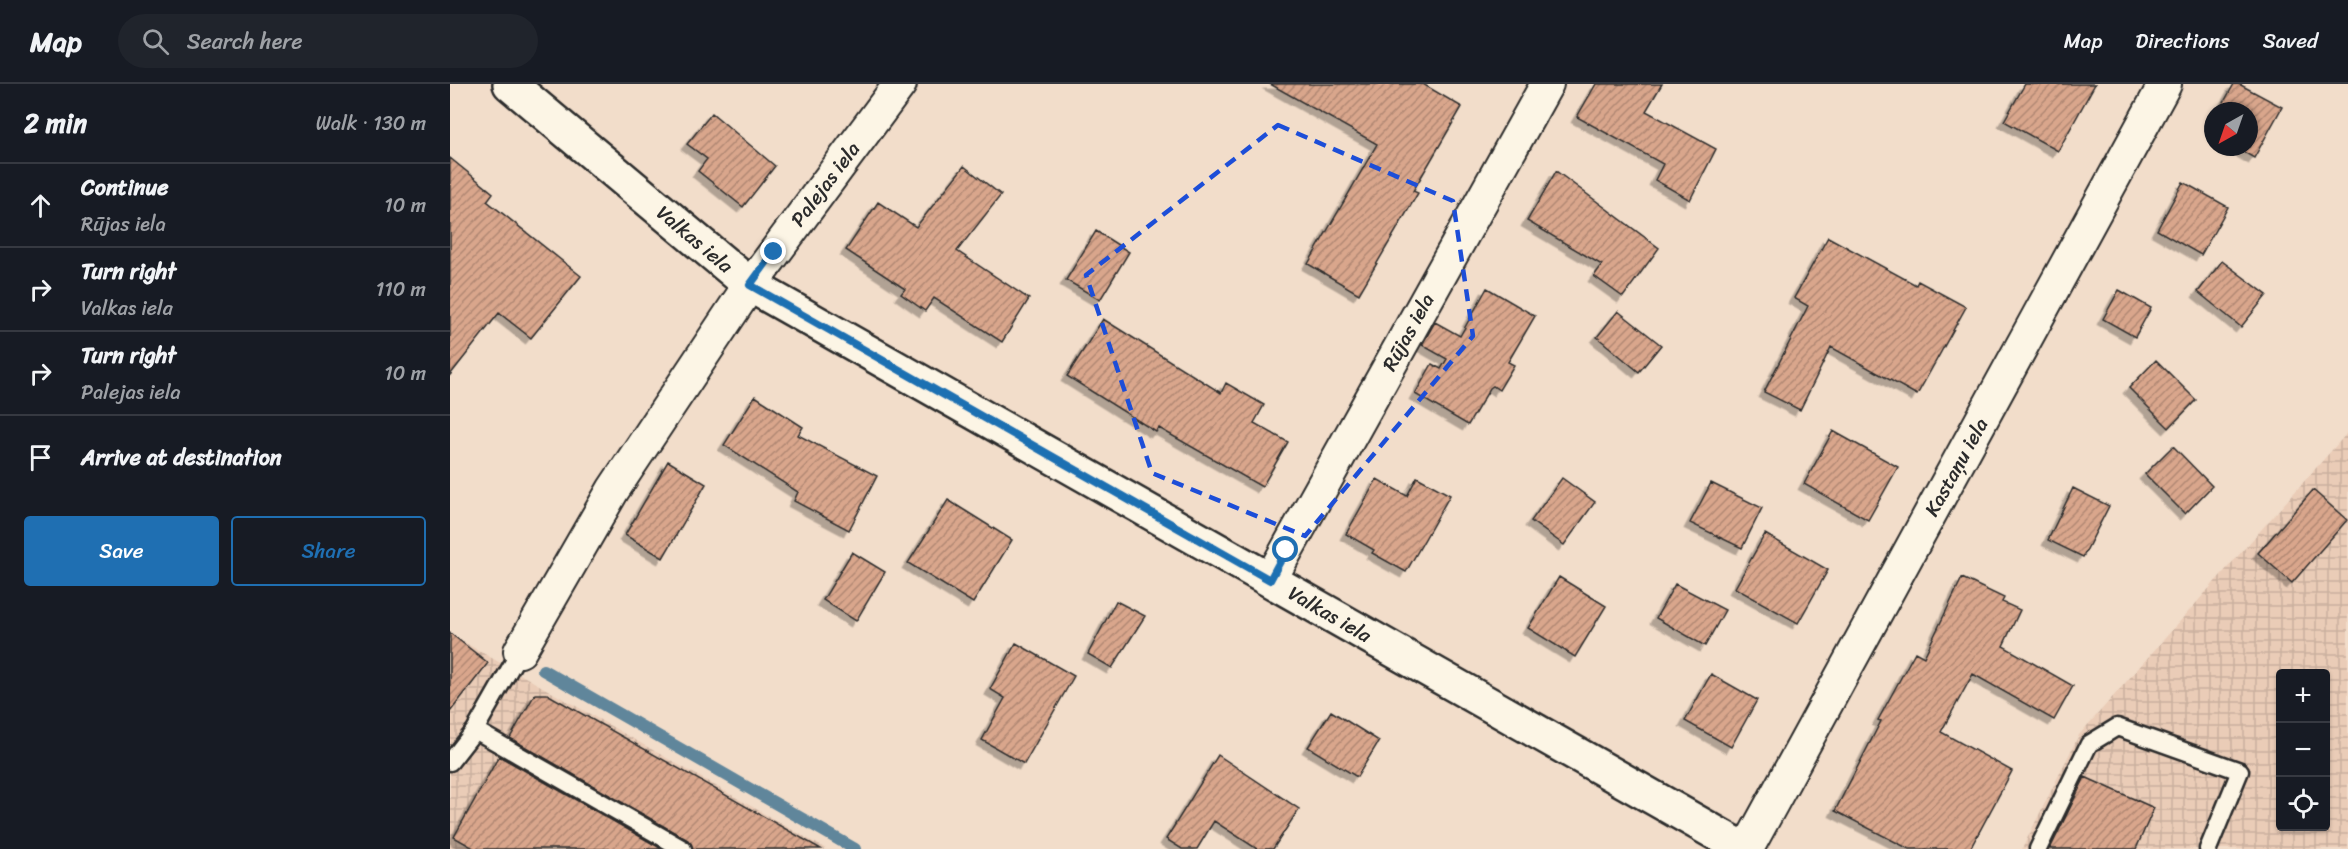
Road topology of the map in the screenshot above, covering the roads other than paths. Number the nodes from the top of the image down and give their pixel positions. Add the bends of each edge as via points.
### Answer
1 (510, 84) edge
2 (900, 84) edge
3 (1547, 84) edge
4 (2165, 84) edge
5 (750, 285) junction
6 (1270, 580) junction
7 (520, 651) joint
8 (475, 730) junction
9 (450, 762) edge
10 (683, 849) edge
11 (1746, 849) edge
12 (2038, 849) edge
13 (2208, 849) edge

1 - 5 main road, Valkas iela
2 - 5 street, Palejas iela
3 - 6 street, Rūjas iela
4 - 11 street, Kastaņu iela
5 - 6 main road, Valkas iela
5 - 7 street, Palejas iela via 613,490
6 - 11 main road, Valkas iela
7 - 8 lane
8 - 9 lane
8 - 10 lane
12 - 13 lane via 2090,744 2117,727 2240,771

